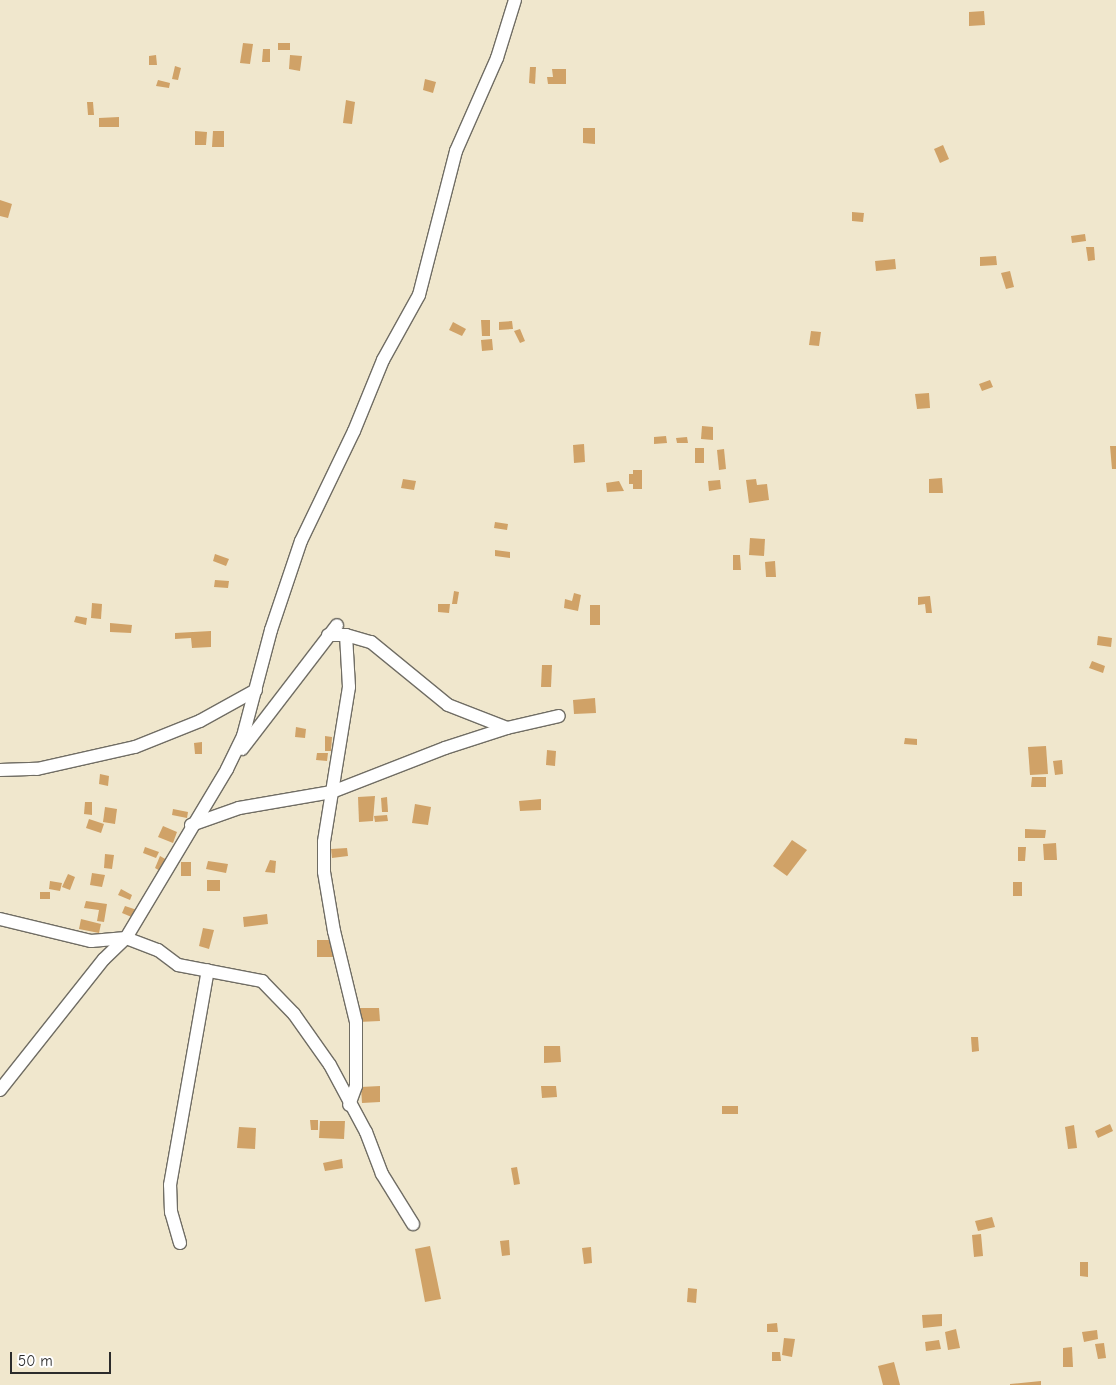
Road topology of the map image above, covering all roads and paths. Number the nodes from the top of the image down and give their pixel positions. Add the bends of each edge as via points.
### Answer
1 (515, 0) edge
2 (337, 625) dead end
3 (328, 635) junction
4 (346, 635) junction
5 (256, 690) junction
6 (559, 716) dead end
7 (507, 728) junction
8 (227, 769) junction
9 (0, 770) edge
10 (332, 792) junction
11 (191, 825) junction
12 (0, 918) edge
13 (126, 938) junction
14 (208, 970) junction
15 (0, 1090) edge
16 (349, 1105) junction
17 (413, 1224) dead end
18 (180, 1243) dead end

1 - 5 street via 497,58 456,150 419,295 383,360 354,431 301,542 271,630
2 - 3 street
3 - 4 street
3 - 8 street
4 - 7 street via 371,642 448,705
4 - 10 street via 349,687
5 - 8 street via 243,736
5 - 9 street via 200,721 135,747 37,769
6 - 7 street
7 - 10 street via 445,748
8 - 11 street
10 - 11 street via 239,808
10 - 16 street via 324,842 324,872 334,931 356,1022 356,1086
11 - 13 street
12 - 13 street via 91,941
13 - 14 street via 158,950 178,965
13 - 15 street via 104,959
14 - 16 street via 262,981 294,1014 323,1055
14 - 18 street via 170,1185 171,1212
16 - 17 street via 366,1132 382,1174

